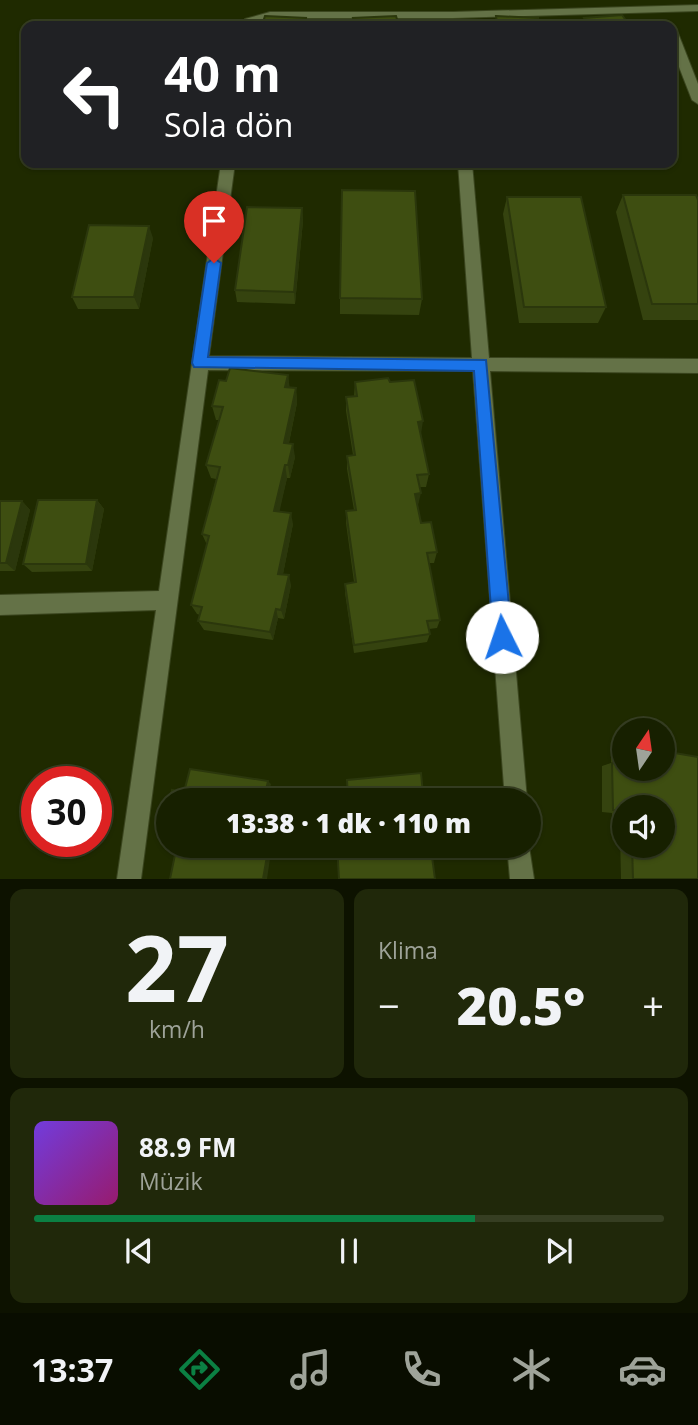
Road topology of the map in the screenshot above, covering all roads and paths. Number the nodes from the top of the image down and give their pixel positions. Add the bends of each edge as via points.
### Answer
1 (452, 0) edge
2 (661, 4) edge
3 (698, 8) edge
4 (249, 21) edge
5 (453, 21) edge
6 (668, 21) edge
7 (677, 46) edge
8 (698, 100) edge
9 (227, 168) edge
10 (464, 168) edge
11 (200, 363) junction
12 (481, 365) junction
13 (698, 366) edge
14 (167, 600) junction
15 (0, 605) edge
16 (515, 788) edge
17 (520, 858) edge
18 (129, 879) edge
19 (522, 879) edge

1 - 5 street
2 - 3 street
2 - 5 street
2 - 6 street
4 - 5 street via 270,15
7 - 8 street
9 - 11 street
10 - 12 street
11 - 12 street
11 - 14 street
12 - 13 street
12 - 16 street
14 - 15 street
14 - 18 street
17 - 19 street

